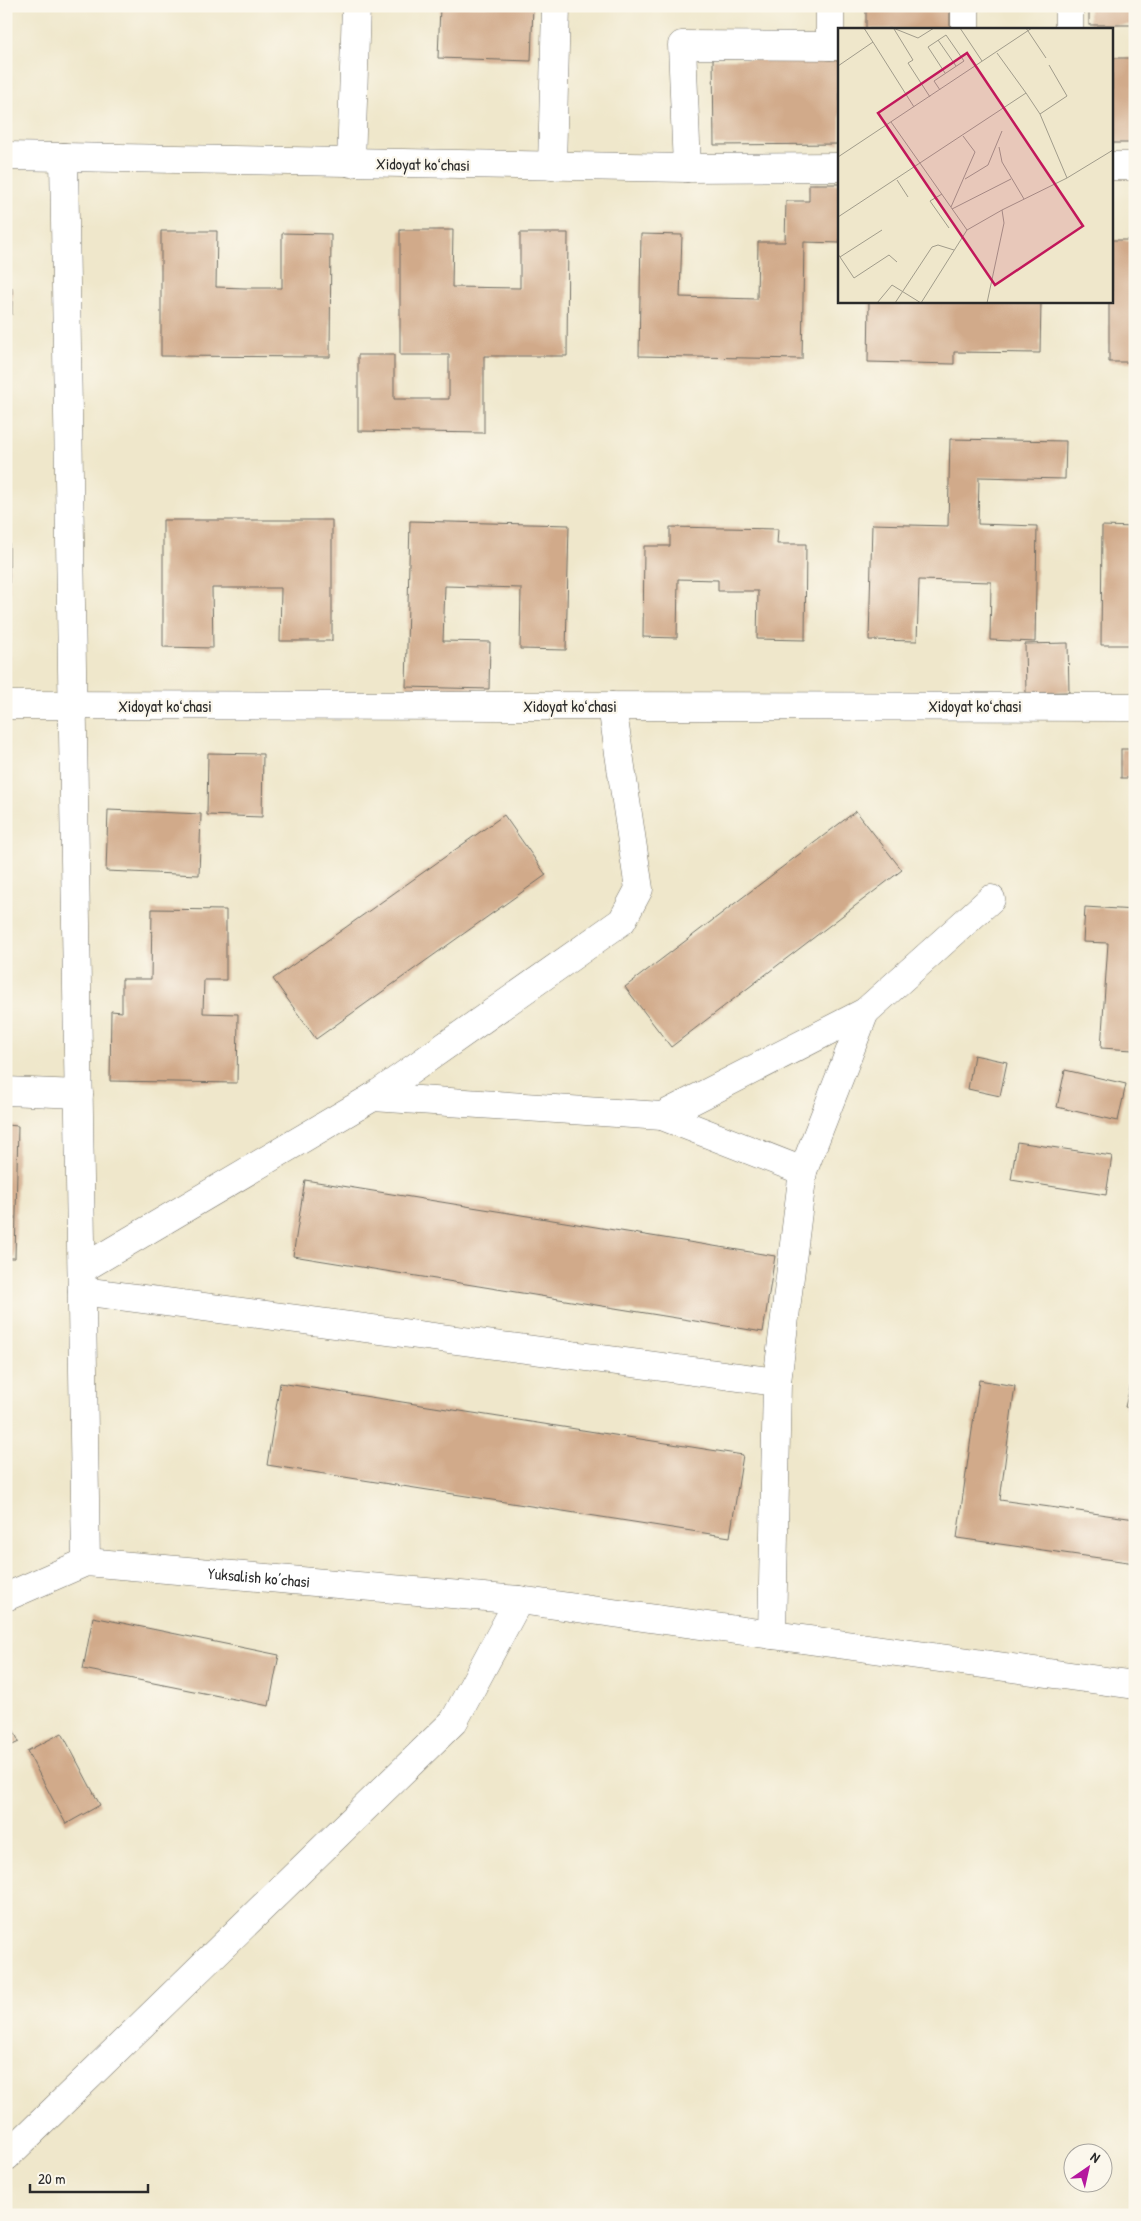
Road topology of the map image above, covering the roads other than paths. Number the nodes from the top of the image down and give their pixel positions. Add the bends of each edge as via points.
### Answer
1 (356, 6) edge
2 (556, 6) edge
3 (830, 6) edge
4 (965, 6) edge
5 (1069, 6) edge
6 (965, 28) edge
7 (1069, 28) edge
8 (835, 46) edge
9 (6, 156) edge
10 (64, 157) junction
11 (351, 163) junction
12 (552, 166) junction
13 (1114, 166) edge
14 (1135, 166) edge
15 (838, 167) edge
16 (687, 168) junction
17 (6, 706) edge
18 (612, 706) junction
19 (1135, 706) edge
20 (74, 707) junction
21 (991, 899) dead end
22 (865, 1012) junction
23 (6, 1091) edge
24 (79, 1094) junction
25 (373, 1097) junction
26 (662, 1116) junction
27 (803, 1171) junction
28 (82, 1280) junction
29 (777, 1382) junction
30 (86, 1562) junction
31 (6, 1597) edge
32 (519, 1600) junction
33 (772, 1635) junction
34 (1135, 1685) edge
35 (6, 2157) edge

1 - 11 street
2 - 12 street
3 - 8 street
4 - 6 street
5 - 7 street
8 - 16 street via 682,45
9 - 10 street, Xidoyat koʻchasi
10 - 11 street, Xidoyat koʻchasi
10 - 20 street
11 - 12 street, Xidoyat koʻchasi
12 - 16 street, Xidoyat koʻchasi
13 - 14 street
15 - 16 street, Xidoyat koʻchasi
17 - 20 street, Xidoyat koʻchasi
18 - 19 street, Xidoyat koʻchasi
18 - 20 street, Xidoyat koʻchasi
18 - 25 street via 639,889 622,921
20 - 24 street
21 - 22 street
22 - 26 street
22 - 27 street
23 - 24 street
24 - 28 street
25 - 26 street
25 - 28 street
26 - 27 street
27 - 29 street
28 - 29 street
28 - 30 street
29 - 33 street
30 - 31 street, Yuksalish ko’chasi
30 - 32 street, Yuksalish ko’chasi
32 - 33 street, Yuksalish ko’chasi
32 - 35 street via 454,1720
33 - 34 street, Yuksalish ko’chasi

